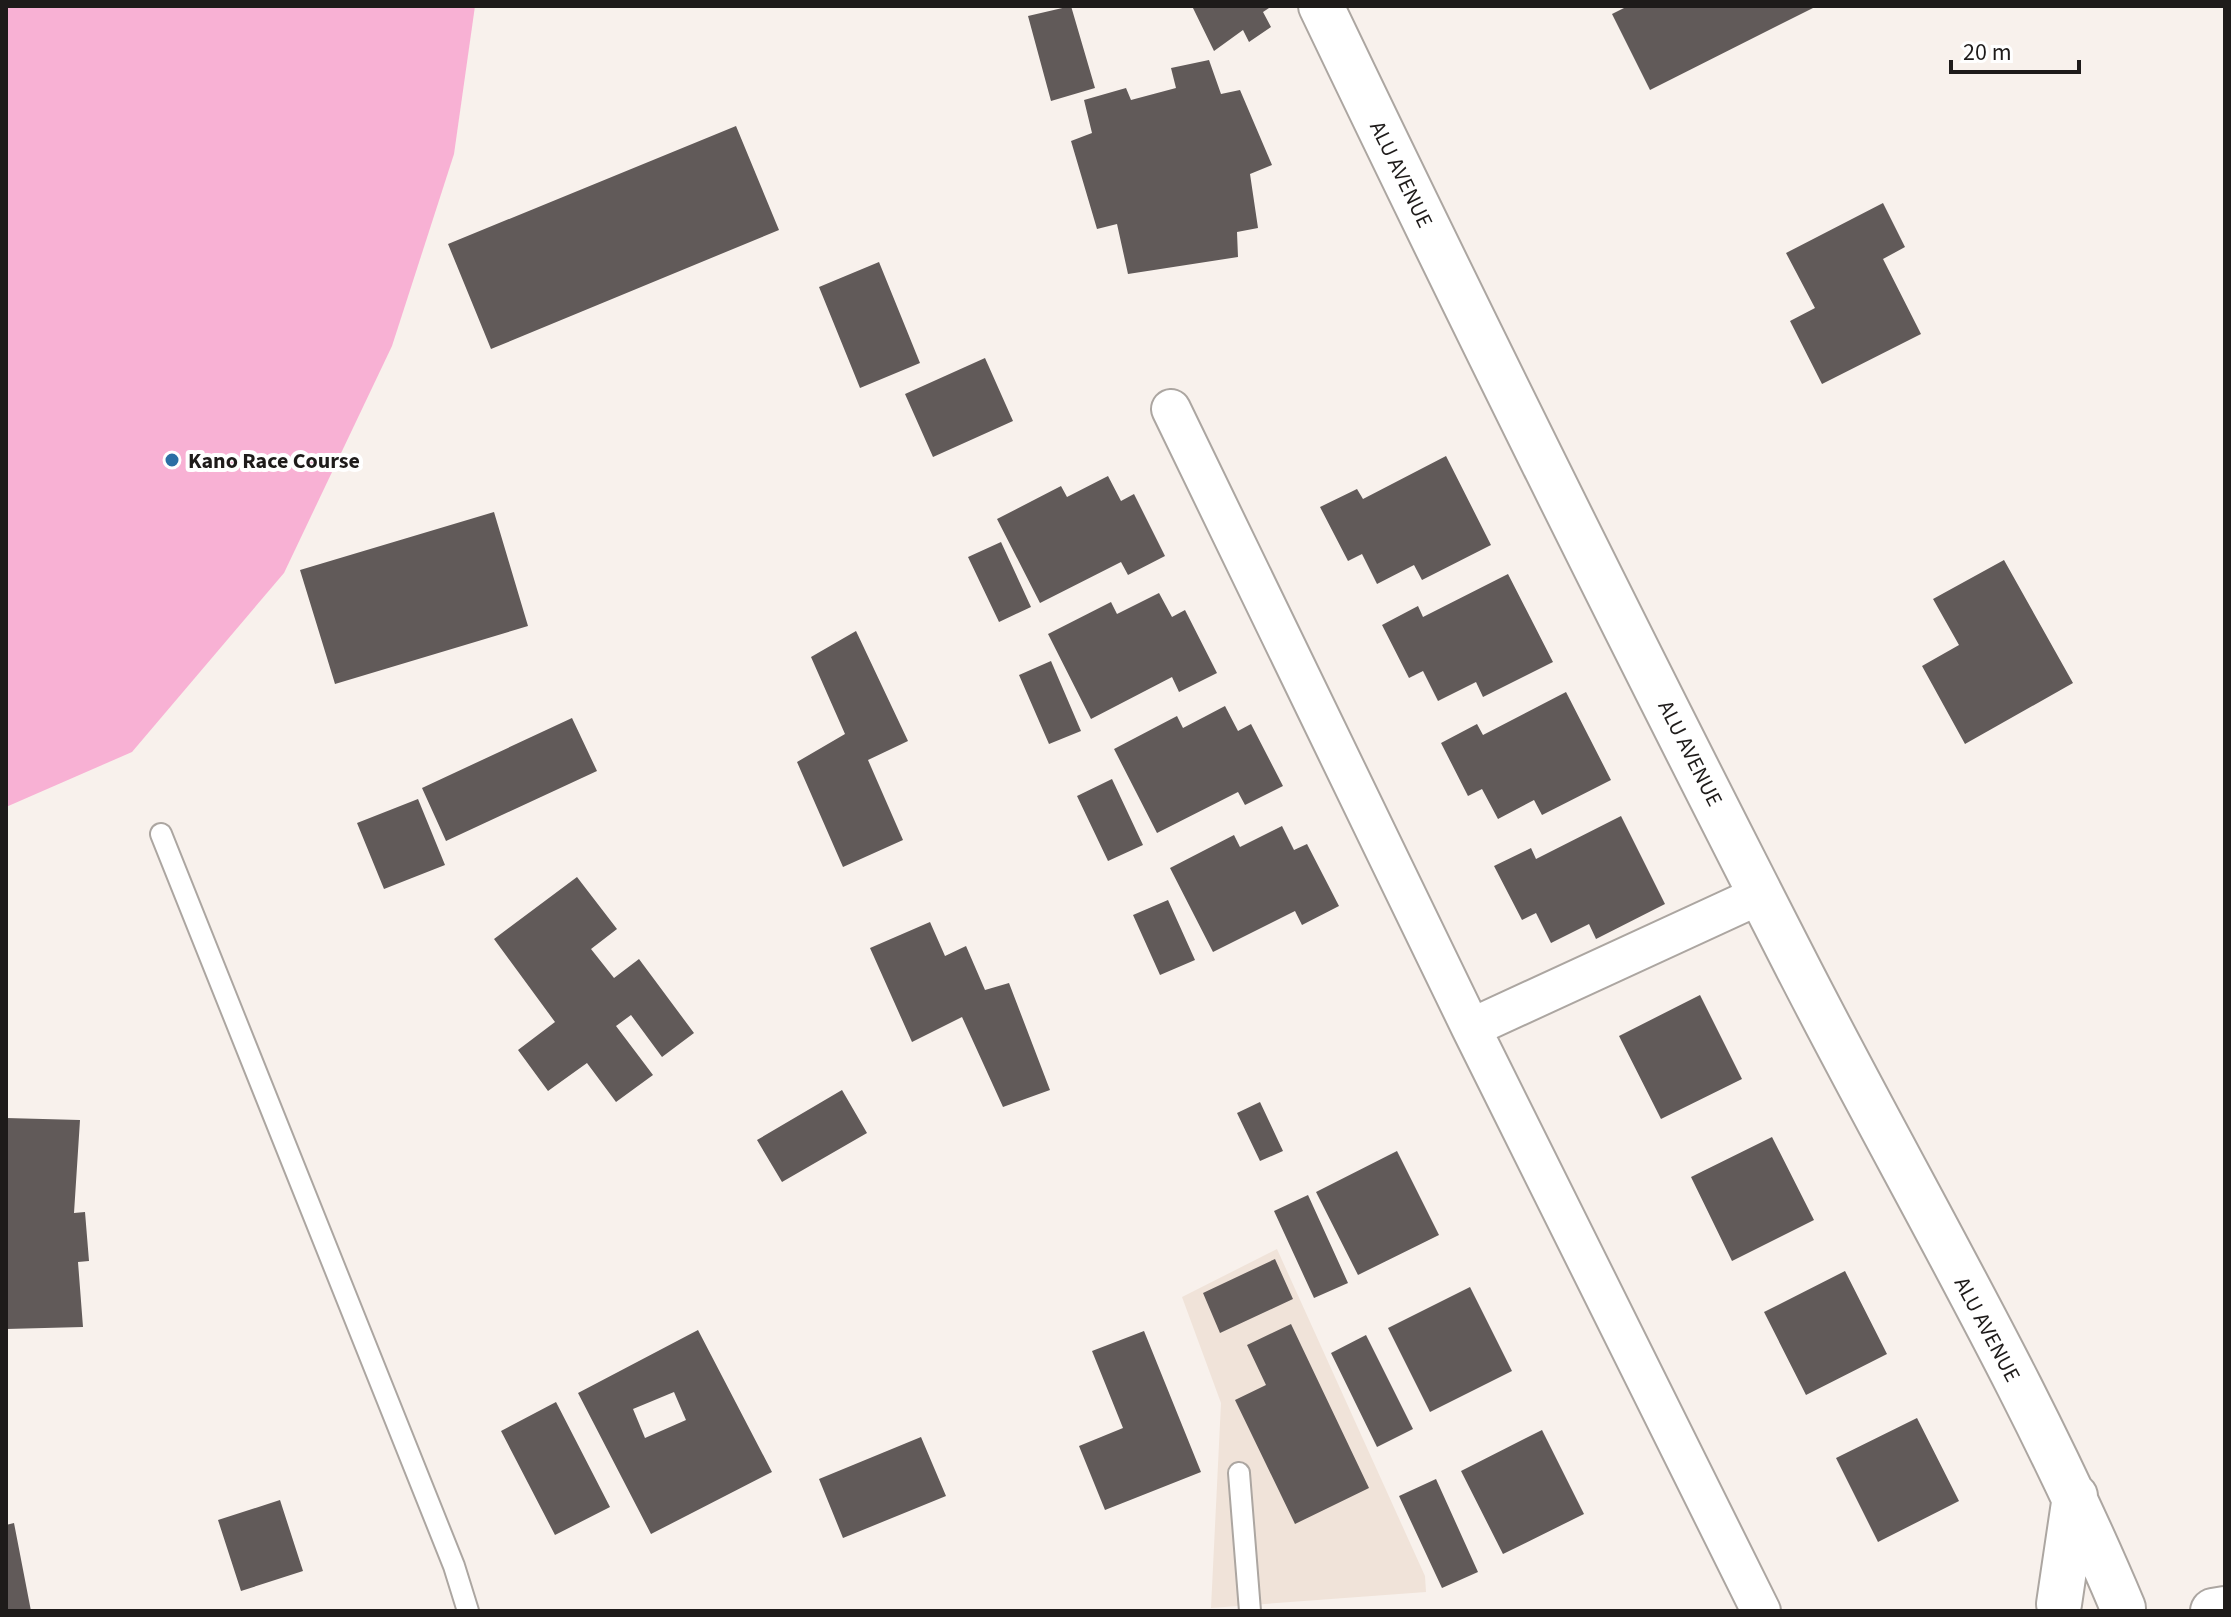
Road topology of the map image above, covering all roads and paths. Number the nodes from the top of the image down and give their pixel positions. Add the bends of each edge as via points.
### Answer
1 (1321, 6) edge
2 (1171, 409) dead end
3 (161, 834) dead end
4 (1762, 894) junction
5 (1471, 1028) junction
6 (1239, 1473) dead end
7 (2075, 1494) junction
8 (2049, 1608) edge
9 (2225, 1609) edge
10 (2126, 1610) edge
11 (468, 1611) edge
12 (1250, 1611) edge
13 (1761, 1611) edge
14 (2213, 1611) edge

1 - 4 street, ALU AVENUE
2 - 5 street
3 - 11 lane
4 - 5 street
4 - 7 street, ALU AVENUE
5 - 13 street
6 - 12 lane
7 - 8 street
7 - 10 street, ALU AVENUE
8 - 10 street via 2091,1602
9 - 14 street

